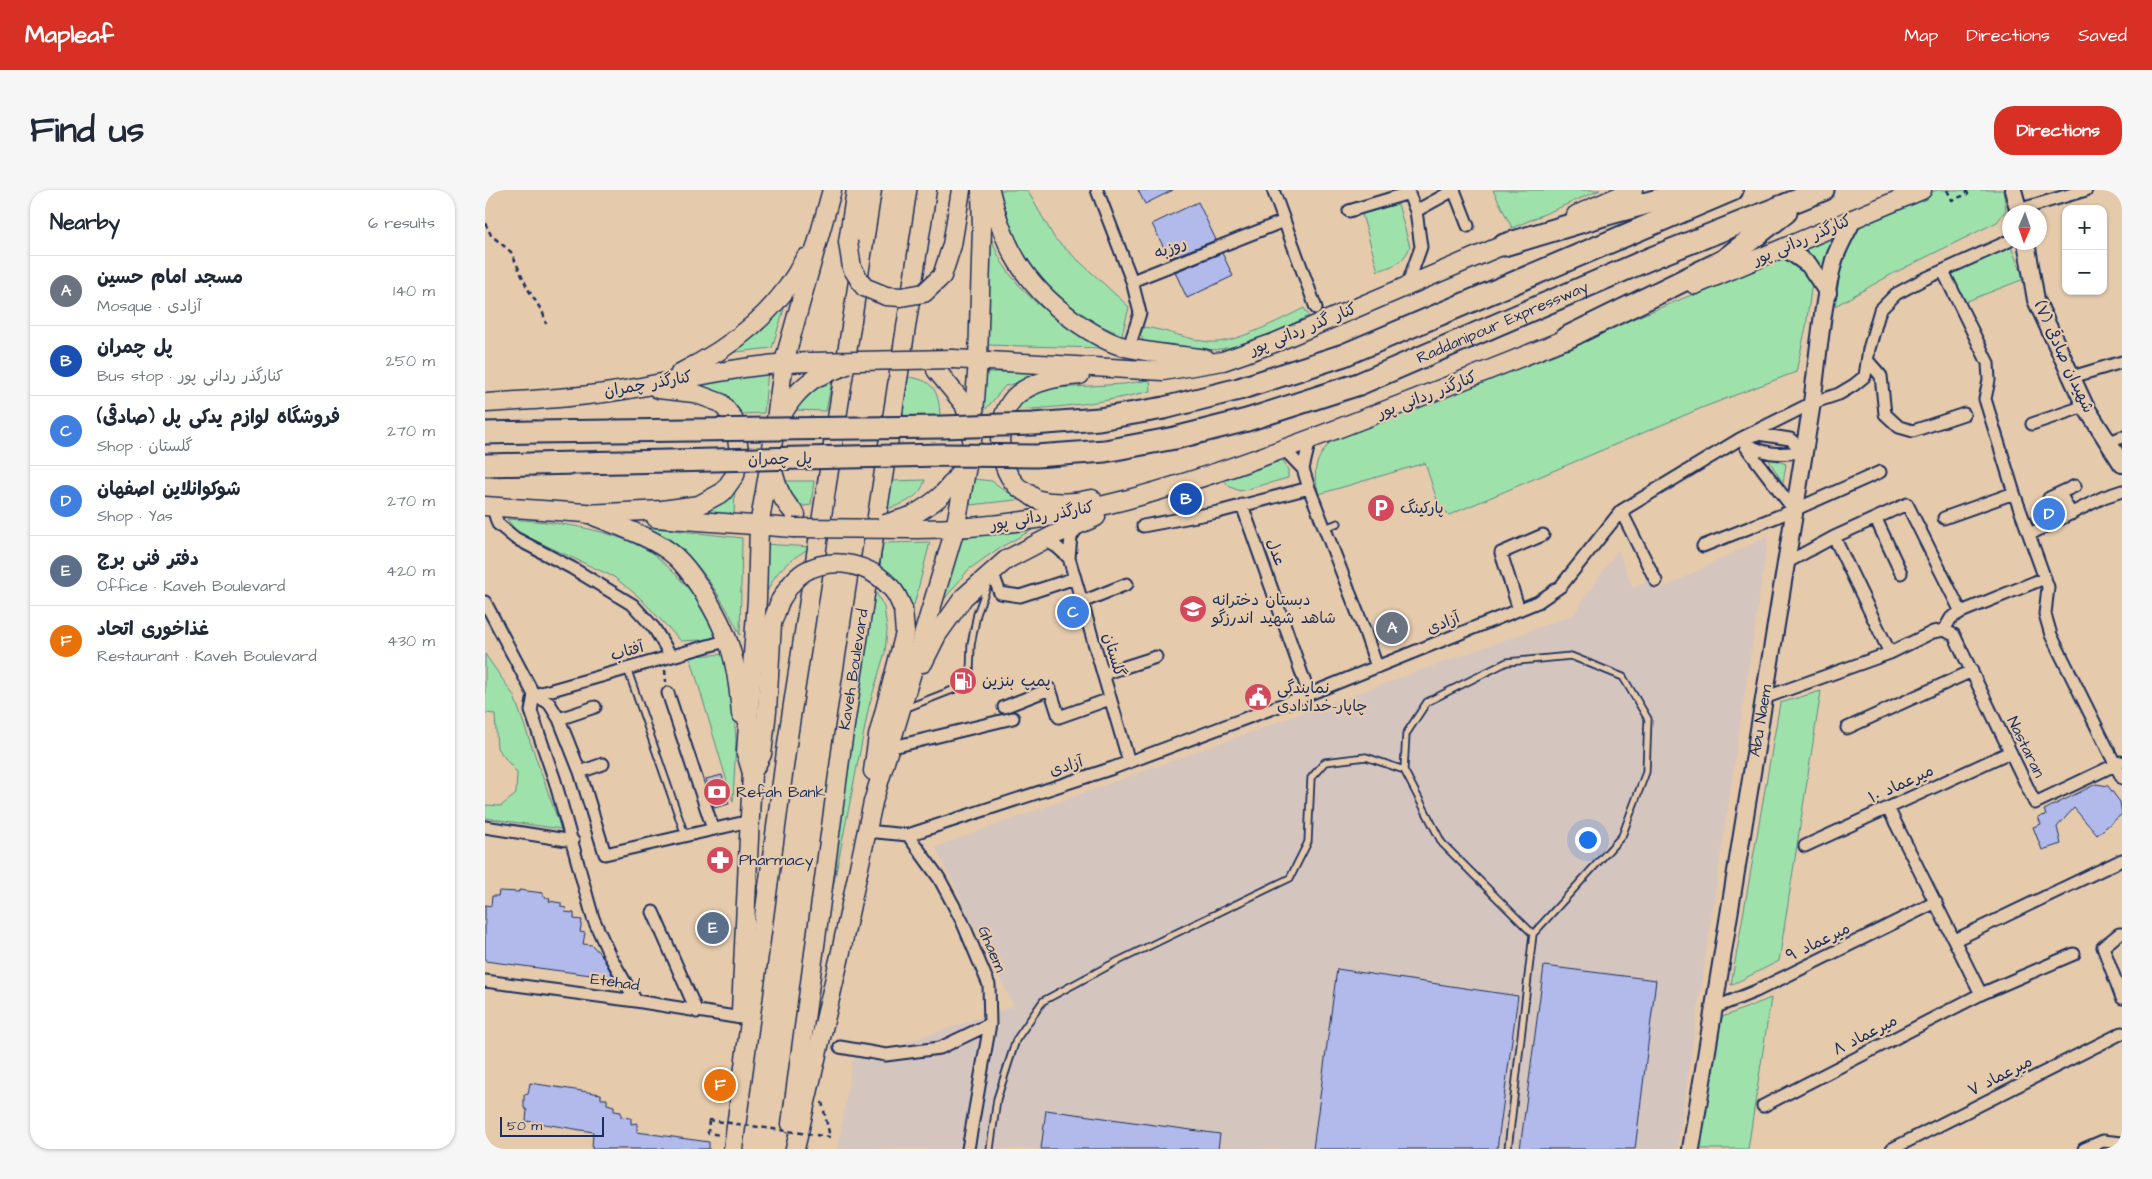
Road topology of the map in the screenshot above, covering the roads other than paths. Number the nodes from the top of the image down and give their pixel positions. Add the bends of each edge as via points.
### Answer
1 (832, 190) edge
2 (856, 190) edge
3 (872, 190) edge
4 (927, 190) edge
5 (961, 190) edge
6 (981, 190) edge
7 (990, 190) edge
8 (1097, 190) edge
9 (1273, 190) edge
10 (1454, 190) edge
11 (1633, 190) edge
12 (1695, 190) edge
13 (1732, 190) edge
14 (1922, 190) edge
15 (2013, 190) edge
16 (2086, 190) edge
17 (1408, 192) edge
18 (1815, 194) edge
19 (2017, 205) edge
20 (2037, 205) edge
21 (1349, 211) dead end
22 (1416, 211) junction
23 (825, 218) junction
24 (1854, 218) junction
25 (1285, 222) junction
26 (1469, 226) dead end
27 (2002, 244) edge
28 (1503, 245) junction
29 (1785, 248) junction
30 (2028, 250) edge
31 (1943, 272) junction
32 (1132, 281) junction
33 (1407, 286) junction
34 (1828, 293) junction
35 (1316, 308) dead end
36 (1567, 338) junction
37 (1129, 347) junction
38 (897, 360) junction
39 (978, 360) junction
40 (1223, 361) junction
41 (784, 362) junction
42 (1868, 362) junction
43 (2122, 362) edge
44 (813, 370) junction
45 (1163, 371) junction
46 (2072, 377) junction
47 (639, 387) junction
48 (485, 403) edge
49 (1812, 403) junction
50 (2085, 406) junction
51 (1164, 408) joint
52 (1964, 414) dead end
53 (2032, 424) dead end
54 (973, 431) junction
55 (774, 432) junction
56 (485, 433) edge
57 (2122, 437) edge
58 (1175, 438) joint
59 (1310, 439) junction
60 (1740, 439) junction
61 (2107, 444) junction
62 (1284, 449) junction
63 (1804, 451) junction
64 (770, 462) junction
65 (967, 462) junction
66 (2122, 464) edge
67 (485, 465) edge
68 (1303, 468) junction
69 (1880, 472) dead end
70 (1204, 478) junction
71 (2075, 486) dead end
72 (1309, 488) junction
73 (2122, 491) edge
74 (2014, 493) junction
75 (1242, 505) junction
76 (489, 506) edge
77 (1794, 510) junction
78 (1621, 512) junction
79 (589, 514) junction
80 (2071, 514) junction
81 (1876, 518) junction
82 (1944, 518) dead end
83 (794, 522) junction
84 (912, 522) junction
85 (1338, 523) dead end
86 (1080, 524) junction
87 (759, 526) junction
88 (1143, 526) dead end
89 (1325, 528) junction
90 (955, 529) junction
91 (2030, 534) junction
92 (1543, 535) dead end
93 (1834, 537) junction
94 (1044, 540) junction
95 (1703, 546) dead end
96 (1069, 558) junction
97 (1786, 562) junction
98 (992, 572) junction
99 (1901, 573) dead end
100 (1075, 578) junction
101 (2045, 578) junction
102 (1656, 581) dead end
103 (1127, 584) dead end
104 (485, 602) edge
105 (1082, 602) junction
106 (1519, 610) junction
107 (1961, 612) junction
108 (1944, 630) junction
109 (729, 640) junction
110 (1890, 653) junction
111 (667, 657) junction
112 (1156, 657) dead end
113 (1377, 667) junction
114 (627, 668) junction
115 (1972, 671) junction
116 (1103, 674) junction
117 (668, 693) road end
118 (1309, 694) junction
119 (534, 695) junction
120 (1764, 698) junction
121 (1110, 699) junction
122 (1004, 706) dead end
123 (595, 707) dead end
124 (900, 711) junction
125 (1013, 718) dead end
126 (559, 719) junction
127 (1847, 728) dead end
128 (749, 736) junction
129 (889, 748) junction
130 (2010, 752) junction
131 (1129, 762) junction
132 (2119, 763) edge
133 (603, 764) dead end
134 (1404, 770) junction
135 (580, 772) junction
136 (752, 773) junction
137 (2122, 778) edge
138 (1888, 808) junction
139 (750, 822) junction
140 (485, 827) edge
141 (713, 829) junction
142 (866, 831) junction
143 (685, 835) junction
144 (908, 835) junction
145 (573, 841) junction
146 (1805, 846) dead end
147 (2122, 860) edge
148 (1936, 902) junction
149 (653, 912) dead end
150 (1533, 934) junction
151 (2122, 934) edge
152 (1955, 940) junction
153 (2074, 954) dead end
154 (485, 981) edge
155 (1981, 994) junction
156 (2122, 998) edge
157 (636, 1001) junction
158 (1714, 1008) junction
159 (697, 1012) junction
160 (741, 1018) junction
161 (990, 1024) junction
162 (2122, 1033) edge
163 (841, 1048) dead end
164 (739, 1099) junction
165 (1763, 1106) dead end
166 (2122, 1143) edge
167 (733, 1149) edge
168 (787, 1149) edge
169 (795, 1149) edge
170 (968, 1149) edge
171 (990, 1149) edge
172 (1507, 1149) edge
173 (1691, 1149) edge
174 (1892, 1149) edge
175 (2084, 1149) edge

1 - 23 main road
2 - 5 main road, bridge via 849,242 852,268 864,287 887,296 901,297 924,293 942,276 952,245
3 - 164 main road via 789,737
4 - 168 main road, Kaveh Boulevard via 842,744
6 - 39 main road
7 - 37 main road via 997,222 1014,258 1035,287 1090,332 1119,346
8 - 32 street
9 - 25 street
10 - 22 street
10 - 26 street
11 - 28 main road, کنار گذر ردانی پور
12 - 28 highway
13 - 51 highway, Raddanipour Expressway via 1344,355 1257,384
14 - 24 main road, کنارگذر ردانی پور
15 - 19 main road
16 - 20 street
17 - 21 street
17 - 22 street
18 - 36 highway via 1723,261
18 - 58 highway, Raddanipour Expressway via 1654,258 1359,384 1247,420
22 - 33 street via 1421,246
23 - 41 main road
23 - 47 main road via 795,278 772,307 713,355 681,372
24 - 29 main road, کنارگذر ردانی پور
24 - 34 main road, Abu Naem via 1834,260
25 - 32 street, روزبه
25 - 35 street
27 - 31 street, آزادی
28 - 33 main road, کنار گذر ردانی پور
29 - 34 main road via 1809,265
29 - 36 main road, کنارگذر ردانی پور
30 - 46 main road, شهیدان صادقی (۷) via 2037,300
31 - 42 street, آزادی via 1896,294 1880,310
31 - 74 street via 1988,363 1985,399
32 - 37 street via 1140,313
33 - 40 main road, کنار گذر ردانی پور via 1274,343
34 - 49 main road, Abu Naem
36 - 59 main road, کنارگذر ردانی پور via 1483,374
37 - 40 main road
38 - 39 main road, کنار گذر ردانی پور, bridge
38 - 44 main road, bridge via 857,360
38 - 54 main road, bridge via 936,370 963,404
39 - 45 main road, کنار گذر ردانی پور
39 - 54 main road
40 - 45 main road, کنار گذر ردانی پور
41 - 44 main road, کنارگذر چمران
41 - 47 main road, کنارگذر چمران
41 - 55 main road
42 - 49 street, آزادی via 1865,376 1854,386
42 - 52 street via 1881,376 1885,414 1899,427 1913,431
43 - 46 street
44 - 55 main road via 787,406
45 - 70 main road via 1059,377 1035,383 1017,394 1008,408 1000,431 1003,462 1016,485 1038,500 1076,503
46 - 50 main road, شهیدان صادقی (۷)
47 - 48 main road, کنارگذر چمران
47 - 79 main road via 694,392 721,403 733,418 739,450 735,475 723,492 699,505
49 - 60 street, آزادی
49 - 63 main road, Abu Naem
50 - 53 street
50 - 61 main road, شهیدان صادقی (۷)
51 - 56 highway, پل چمران, bridge via 1099,419 1033,424
54 - 65 main road
55 - 64 main road
57 - 61 street
58 - 67 highway, پل چمران, bridge via 1105,451 1035,456 942,455
59 - 62 main road, کنارگذر ردانی پور
59 - 68 street
60 - 63 street via 1753,449 1783,455
60 - 63 street via 1758,434 1791,439
60 - 77 street
60 - 78 street, آزادی
61 - 66 main road, شهیدان صادقی (۷)
62 - 68 street
62 - 70 main road, کنارگذر ردانی پور
63 - 77 main road, Abu Naem
64 - 83 main road via 777,488
64 - 87 main road
65 - 84 main road via 946,491
65 - 90 main road
68 - 72 street
69 - 77 street
70 - 86 main road
70 - 90 main road, کنارگذر ردانی پور via 1066,515
71 - 80 street via 2054,495
72 - 75 street
72 - 89 street
73 - 80 street
74 - 82 street
74 - 91 street
75 - 88 street
75 - 118 street, عدل
76 - 79 main road
76 - 111 street via 499,524 515,538 581,572 633,605 654,628
77 - 95 street
77 - 97 main road, Abu Naem
78 - 102 street
78 - 106 street, آزادی via 1561,586
79 - 87 main road
79 - 109 main road via 653,541 675,556 715,611
80 - 91 street
81 - 93 street
81 - 99 street
81 - 107 street via 1907,504
83 - 84 main road, bridge via 870,529
83 - 87 main road
84 - 90 main road, کنارگذر ردانی پور
85 - 89 lane
86 - 94 main road
86 - 96 street via 1071,537
87 - 128 main road
89 - 113 street
90 - 124 main road
91 - 101 street
92 - 106 street via 1501,553
93 - 97 street
93 - 110 street
94 - 96 street
94 - 98 main road via 1006,560
96 - 100 street, گلستان
97 - 120 main road, Abu Naem
98 - 100 street via 1000,593 1020,596
98 - 124 main road via 964,597 937,635
98 - 124 lane via 977,614 970,672 955,689
100 - 105 street, گلستان
101 - 107 street
101 - 132 street via 2048,587 2045,614 2051,635
103 - 105 street
104 - 119 street
105 - 116 street, گلستان
106 - 113 street, آزادی
107 - 108 street via 1951,618
108 - 110 street
108 - 115 street, Nastaran via 1955,635
109 - 111 street, آفتاب
109 - 128 main road via 738,674 741,715
110 - 120 street
111 - 114 street, آفتاب
112 - 116 street
113 - 118 street, آزادی
114 - 119 street, آفتاب
114 - 143 lane
115 - 127 street
115 - 130 street, Nastaran
116 - 121 street, گلستان
117 - 141 street
118 - 131 street, آزادی
119 - 126 street via 549,703
119 - 145 street via 531,711
120 - 158 main road, Abu Naem
121 - 122 street via 1059,718 1050,690
121 - 131 street, گلستان
123 - 126 street
124 - 129 main road
125 - 129 street
126 - 135 street
128 - 136 main road via 747,753
129 - 142 main road
130 - 132 street, Nastaran via 2035,803
130 - 138 street, میرعماد ۱۰
131 - 144 street, آزادی
132 - 137 street
133 - 135 street
134 - 150 lane via 1442,843
134 - 150 lane via 1406,734 1427,702 1507,662 1571,656 1623,677 1648,719 1646,772 1621,836
134 - 171 lane via 1366,757 1325,762 1311,778 1308,842 1290,878 1110,964 1043,1001 1016,1040 997,1099
135 - 143 street via 605,854
136 - 139 main road
136 - 142 main road, bridge via 762,754 772,623 779,601 805,572 823,565 838,562 859,566 879,576 893,590 903,609 905,633 877,736
138 - 146 street, میرعماد ۱۰
138 - 148 street
139 - 141 street
139 - 160 main road
140 - 145 street
141 - 143 street
142 - 144 street, آزادی
142 - 169 main road
144 - 161 street, Ghaem via 939,878 963,921 989,985
145 - 157 street via 593,918
147 - 152 street
148 - 152 street
148 - 158 street, میرعماد ۹
149 - 159 street
150 - 172 lane
151 - 156 street via 2103,946
152 - 155 street
153 - 155 street, میرعماد ۸
154 - 157 street, Etehad
155 - 165 street, میرعماد ۸
157 - 159 street, Etehad
158 - 173 main road, Abu Naem
159 - 160 street, Etehad
160 - 164 main road
161 - 163 street via 940,1048 885,1055
161 - 170 street, Ghaem
162 - 174 street, میرعماد ۷
164 - 167 main road
166 - 175 street via 2103,1142

